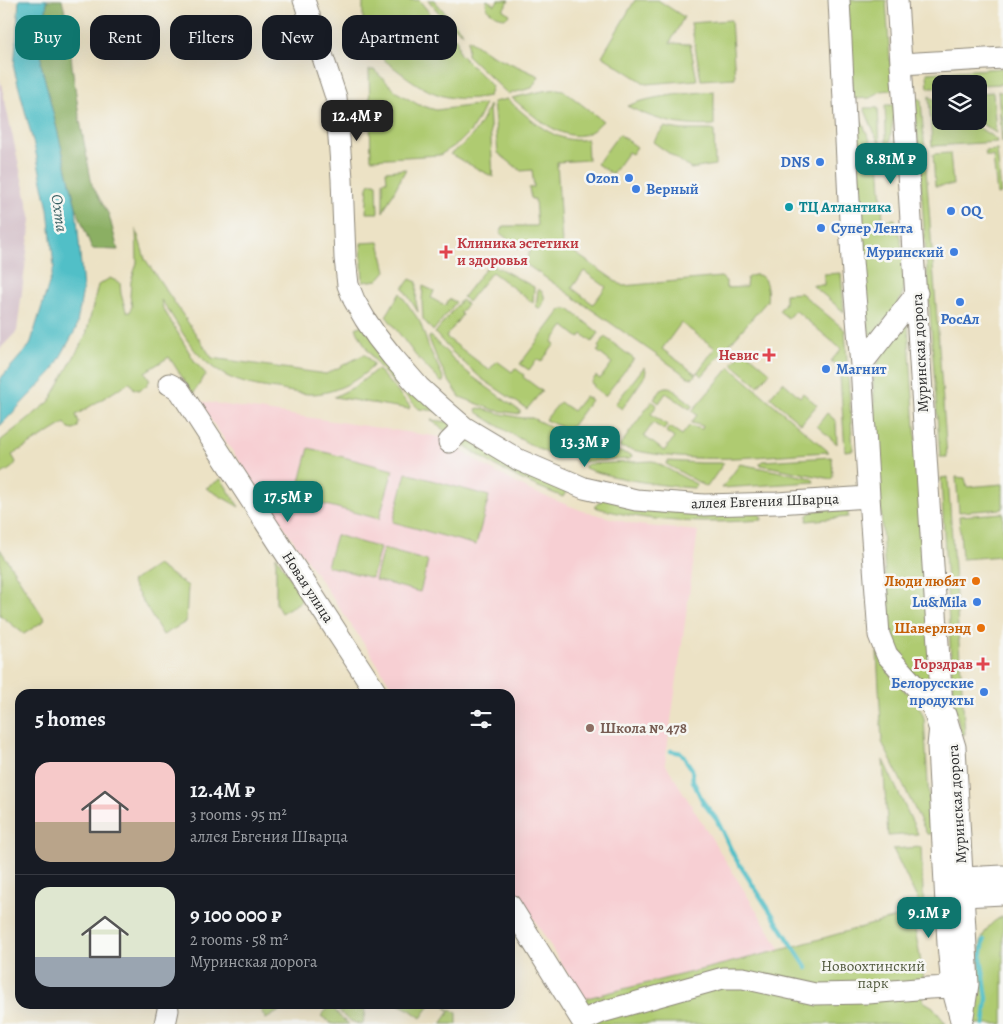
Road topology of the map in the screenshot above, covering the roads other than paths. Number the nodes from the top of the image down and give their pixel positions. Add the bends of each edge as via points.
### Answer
1 (304, 0) edge
2 (839, 0) edge
3 (897, 0) edge
4 (1003, 58) edge
5 (902, 64) junction
6 (917, 293) junction
7 (861, 365) junction
8 (169, 384) dead end
9 (464, 427) junction
10 (449, 442) dead end
11 (869, 497) junction
12 (374, 689) edge
13 (942, 707) junction
14 (940, 730) junction
15 (1003, 876) edge
16 (957, 887) junction
17 (1003, 894) edge
18 (515, 913) edge
19 (952, 987) junction
20 (583, 1022) edge
21 (962, 1023) edge

1 - 9 street, аллея Евгения Шварца via 336,97 348,285 365,319 392,356 419,387
2 - 7 street via 852,261
3 - 5 street, Муринская дорога
4 - 5 street
5 - 6 street, Муринская дорога
6 - 7 street
6 - 13 street, Муринская дорога
7 - 11 street
8 - 12 street, Новая улица via 180,391
9 - 10 street
9 - 11 street, аллея Евгения Шварца via 540,470 584,488 636,500 704,505
11 - 14 street via 879,635 887,655 933,708
13 - 14 street, Муринская дорога
13 - 16 street, Муринская дорога via 955,747
14 - 16 street, Муринская дорога via 942,839
15 - 16 street
16 - 17 street
16 - 19 street, Муринская дорога via 948,944
16 - 21 street, Муринская дорога via 968,984
18 - 20 street
19 - 20 street via 815,994 742,978 723,978 602,1012
19 - 21 street, Муринская дорога

